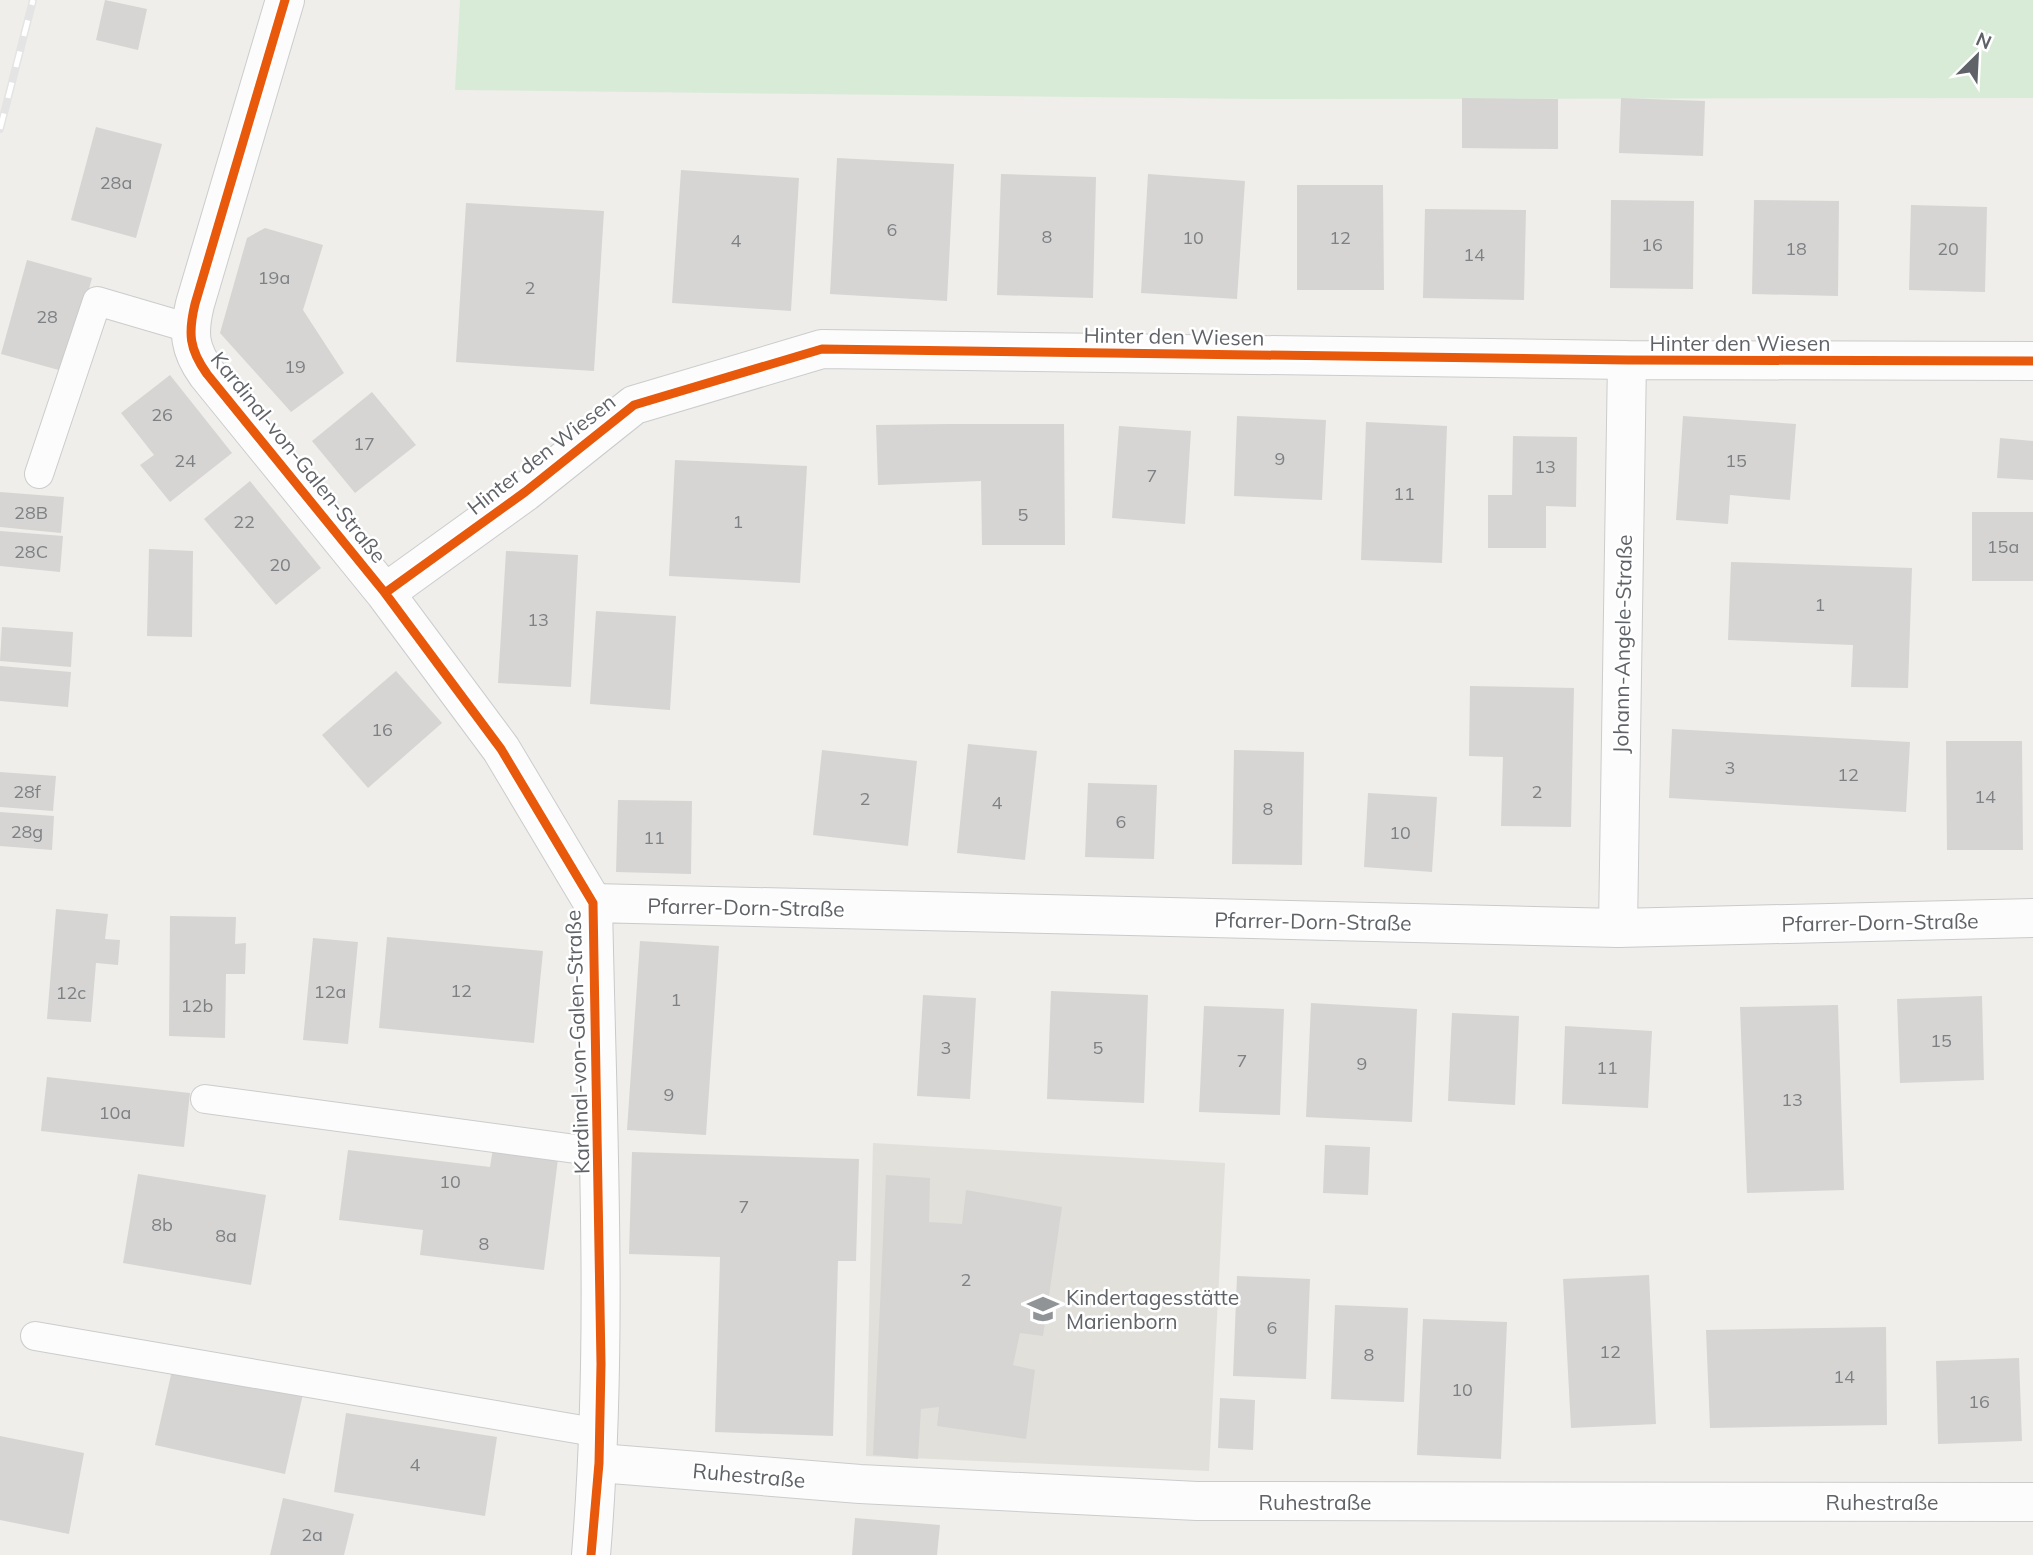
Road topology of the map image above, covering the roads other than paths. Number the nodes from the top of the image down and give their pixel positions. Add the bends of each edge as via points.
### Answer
1 (285, 0) edge
2 (189, 328) junction
3 (1627, 360) junction
4 (2033, 362) edge
5 (39, 474) dead end
6 (385, 593) junction
7 (593, 903) junction
8 (2033, 918) edge
9 (1618, 928) junction
10 (205, 1099) dead end
11 (597, 1152) junction
12 (35, 1336) dead end
13 (599, 1448) junction
14 (2033, 1502) edge
15 (591, 1555) edge

1 - 2 street
2 - 5 lane via 97,301
2 - 6 street, Kardinal-von-Galen-Straße via 191,347 207,374
3 - 4 street, Hinter den Wiesen
3 - 6 street, Hinter den Wiesen via 822,349 634,405 525,492
3 - 9 street, Johann-Angele-Straße
6 - 7 street, Kardinal-von-Galen-Straße via 500,749
7 - 9 street, Pfarrer-Dorn-Straße
7 - 11 street, Kardinal-von-Galen-Straße
8 - 9 street, Pfarrer-Dorn-Straße
10 - 11 lane
11 - 13 street, Kardinal-von-Galen-Straße
12 - 13 lane
13 - 14 street, Ruhestraße via 873,1485 1197,1502
13 - 15 street, Kardinal-von-Galen-Straße

